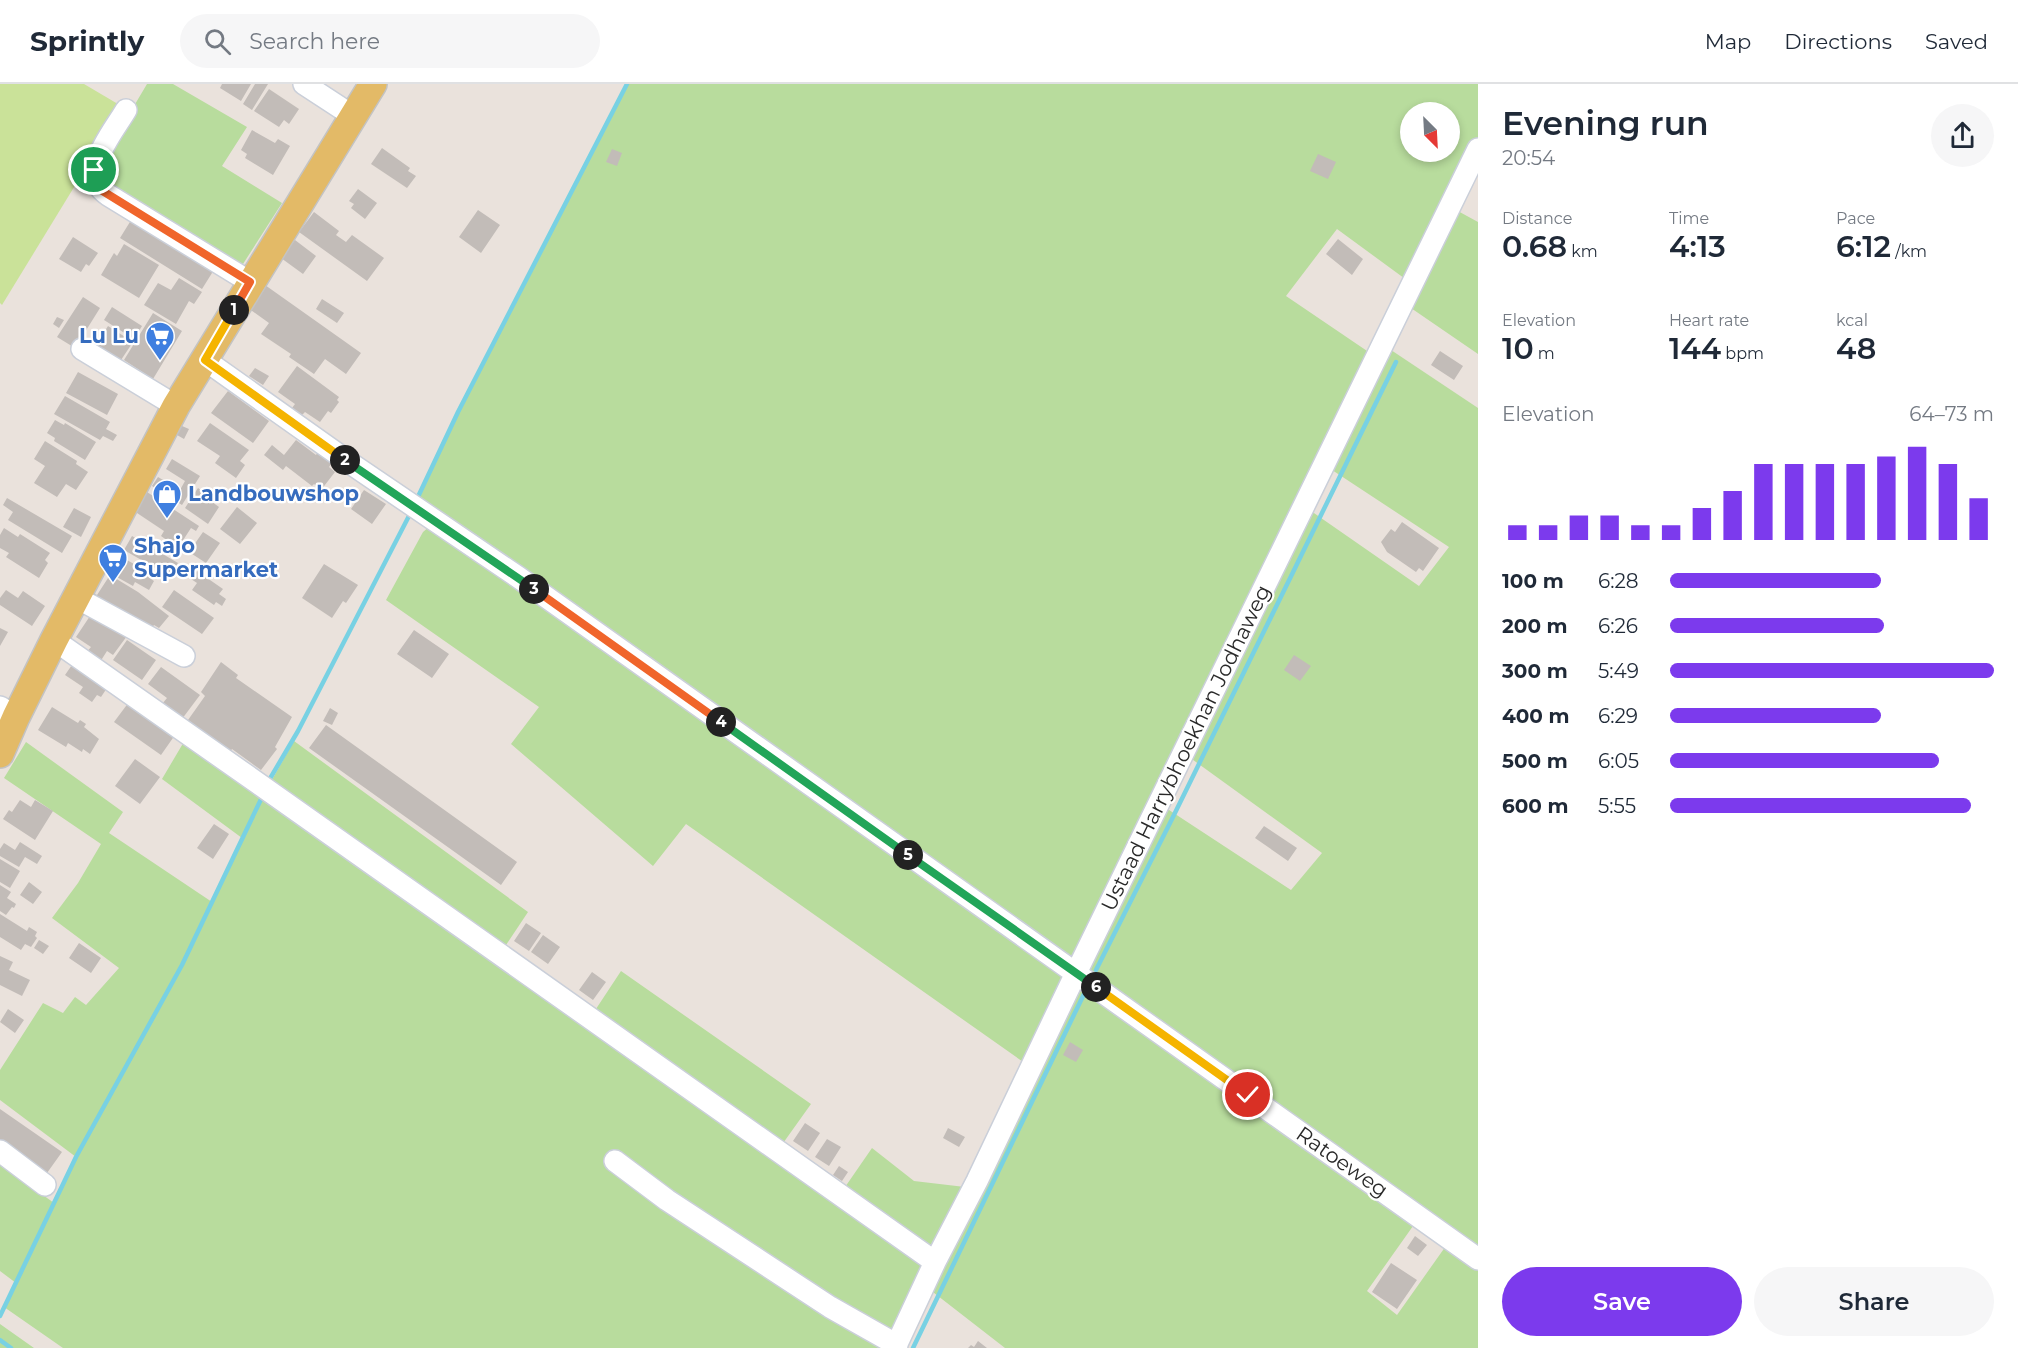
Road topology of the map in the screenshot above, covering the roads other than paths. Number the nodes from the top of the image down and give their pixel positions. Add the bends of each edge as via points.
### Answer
1 (304, 84) edge
2 (373, 84) edge
3 (126, 110) dead end
4 (353, 116) junction
5 (1478, 149) edge
6 (250, 282) junction
7 (82, 349) dead end
8 (205, 360) junction
9 (176, 406) junction
10 (77, 598) junction
11 (54, 640) junction
12 (184, 656) dead end
13 (8, 712) edge
14 (0, 754) edge
15 (1076, 973) junction
16 (0, 1151) edge
17 (615, 1161) dead end
18 (45, 1185) dead end
19 (1478, 1259) edge
20 (935, 1262) junction
21 (896, 1346) edge

1 - 4 street
2 - 4 main road
3 - 6 street via 96,162 97,185
4 - 6 main road
5 - 15 street, Ustaad Harrybhoekhan Jodhaweg
6 - 8 main road
7 - 9 street
8 - 9 main road
8 - 15 street, Ratoeweg
9 - 10 main road
10 - 11 main road
10 - 12 street
11 - 13 main road
11 - 20 street
13 - 14 main road
15 - 19 street, Ratoeweg
15 - 20 street, Ustaad Harrybhoekhan Jodhaweg
16 - 18 street
17 - 21 street via 667,1200
20 - 21 street, Ustaad Harrybhoekhan Jodhaweg

